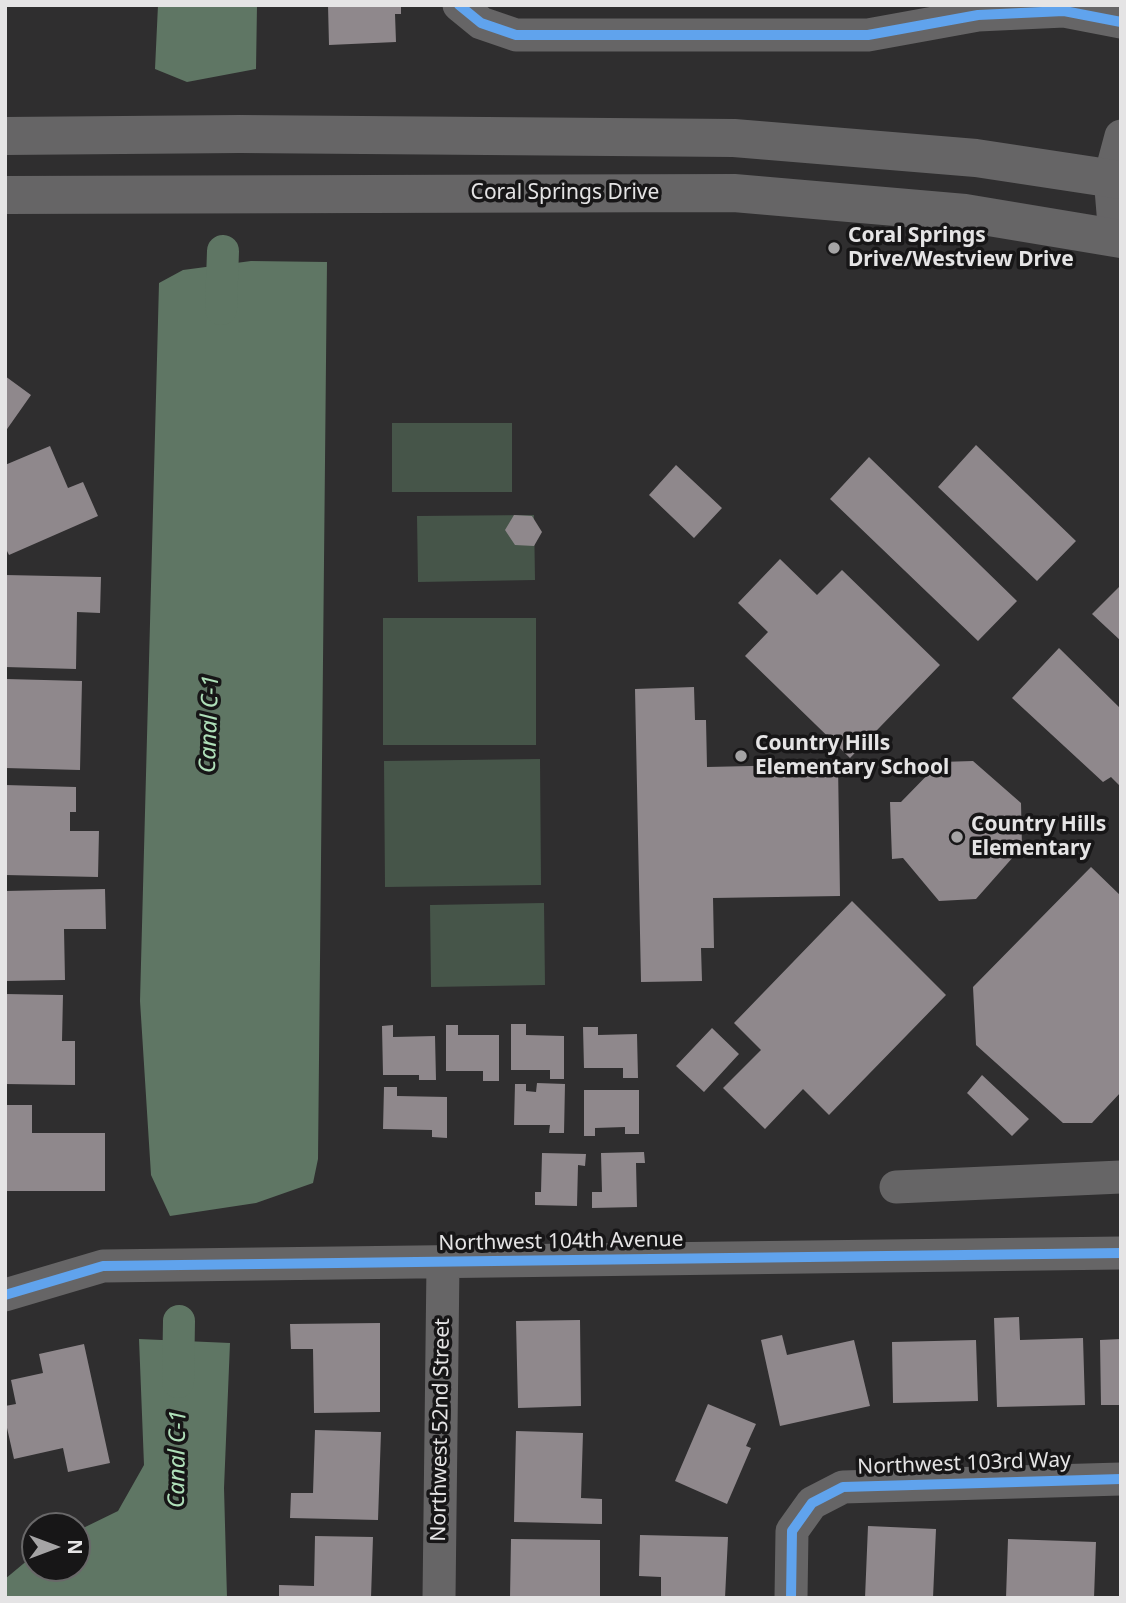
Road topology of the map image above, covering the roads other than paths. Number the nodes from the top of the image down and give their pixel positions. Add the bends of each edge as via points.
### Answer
1 (459, 5) edge
2 (1121, 22) edge
3 (5, 136) edge
4 (1121, 136) edge
5 (1115, 178) edge
6 (5, 195) edge
7 (1119, 235) edge
8 (1121, 1177) edge
9 (895, 1186) dead end
10 (1121, 1254) edge
11 (443, 1263) junction
12 (5, 1295) edge
13 (1121, 1479) edge
14 (439, 1598) edge
15 (791, 1598) edge

1 - 2 street via 481,23 516,35 868,35 978,15 1064,11
3 - 5 main road via 734,138 976,158
4 - 5 street
5 - 7 street
6 - 7 main road, Coral Springs Drive via 734,193 965,213
8 - 9 street
10 - 11 street, Northwest 104th Avenue
11 - 12 street, Northwest 104th Avenue via 103,1266
11 - 14 street, Northwest 52nd Street
13 - 15 street, Northwest 103rd Way via 843,1487 812,1503 792,1531

